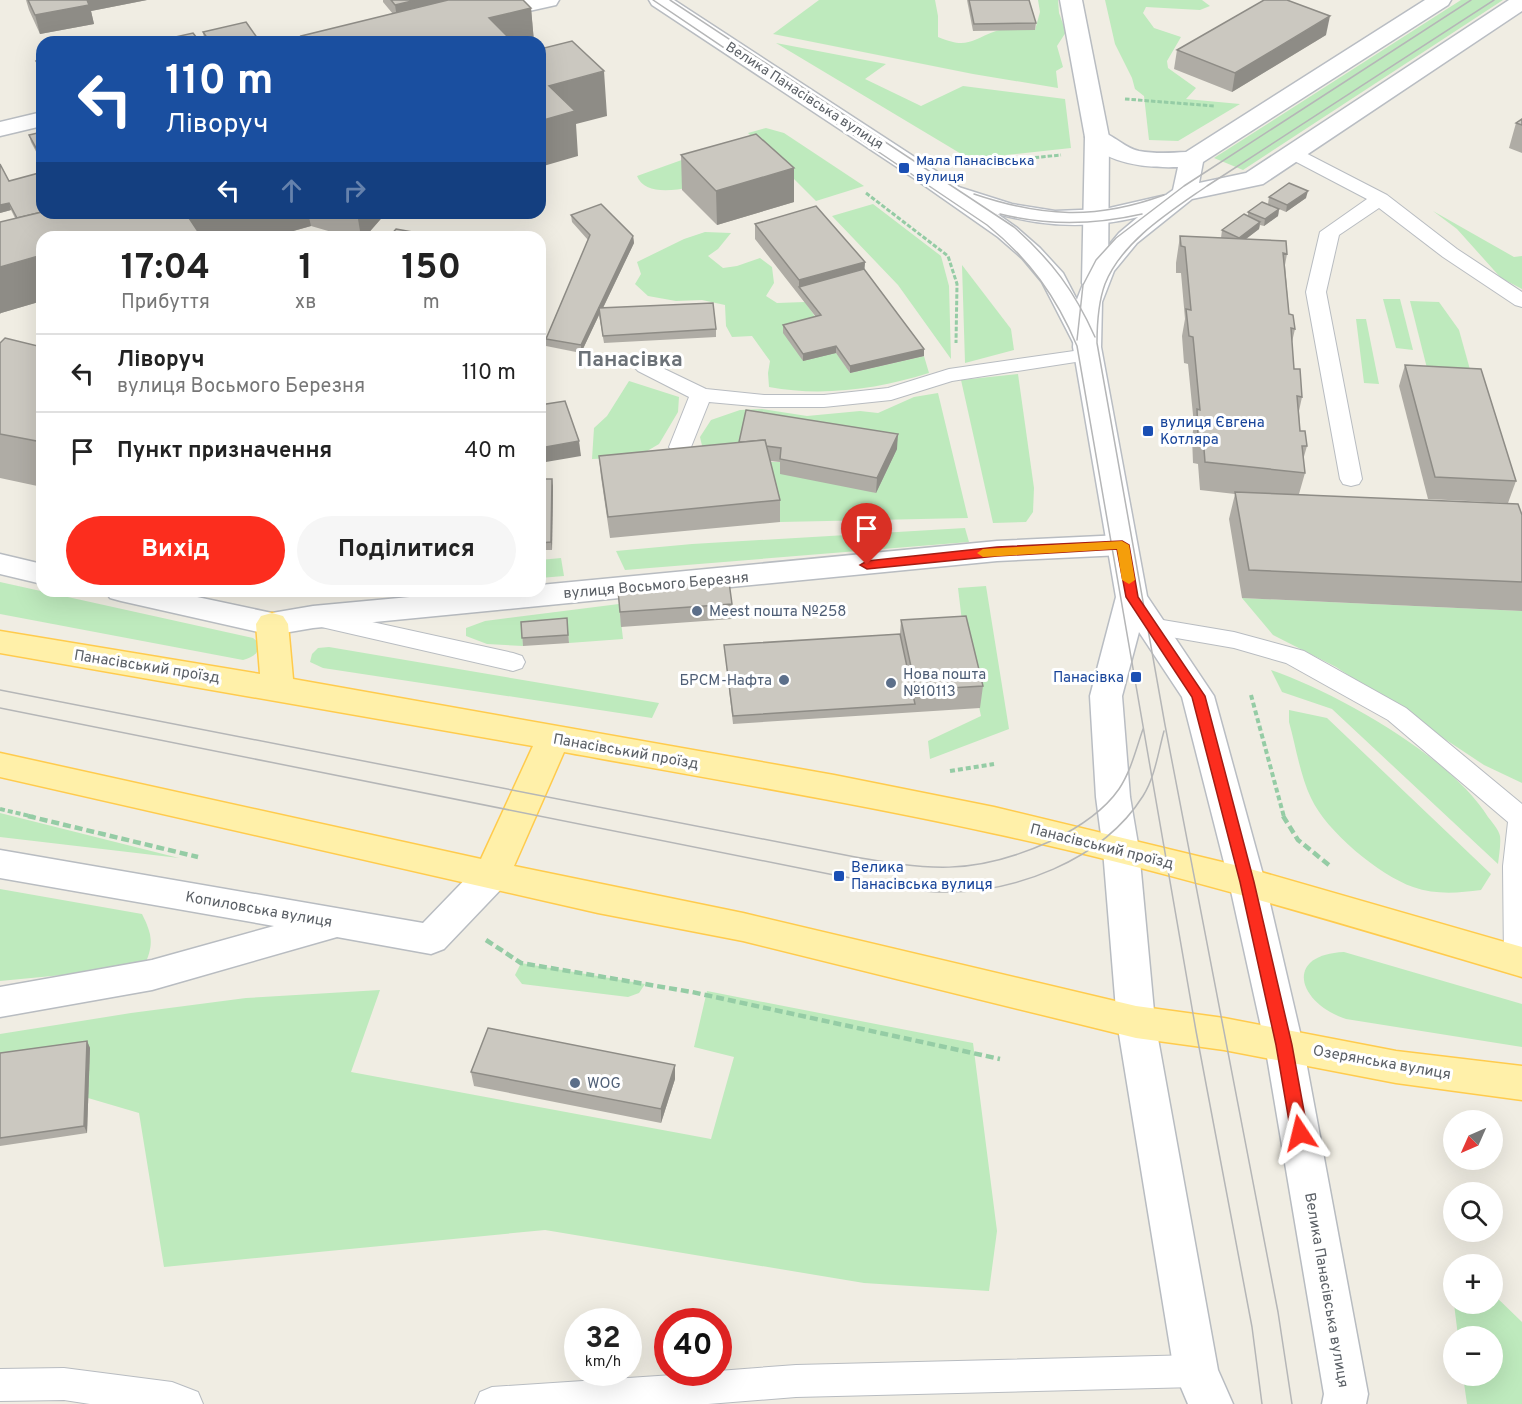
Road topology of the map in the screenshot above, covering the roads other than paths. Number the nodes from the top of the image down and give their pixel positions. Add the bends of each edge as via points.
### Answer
1 (548, 0) edge
2 (660, 0) edge
3 (1071, 0) edge
4 (1440, 0) edge
5 (1522, 1) edge
6 (470, 18) edge
7 (36, 120) edge
8 (0, 129) edge
9 (1097, 137) junction
10 (1292, 152) junction
11 (1192, 159) junction
12 (949, 191) junction
13 (1181, 196) junction
14 (1380, 199) junction
15 (1096, 218) junction
16 (1095, 283) junction
17 (1522, 301) edge
18 (1087, 348) junction
19 (645, 367) dead end
20 (700, 395) junction
21 (680, 447) edge
22 (1351, 478) dead end
23 (1122, 545) junction
24 (0, 564) edge
25 (36, 573) edge
26 (546, 595) edge
27 (148, 597) edge
28 (520, 597) edge
29 (1132, 597) junction
30 (313, 617) junction
31 (272, 624) junction
32 (1151, 627) junction
33 (0, 642) edge
34 (513, 662) dead end
35 (277, 688) junction
36 (553, 738) junction
37 (0, 765) edge
38 (1522, 819) edge
39 (1120, 850) junction
40 (0, 864) edge
41 (492, 875) junction
42 (1247, 882) junction
43 (338, 923) junction
44 (1520, 961) edge
45 (0, 1002) edge
46 (1136, 1022) junction
47 (1284, 1045) junction
48 (1522, 1083) edge
49 (0, 1385) edge
50 (1204, 1388) edge
51 (186, 1404) edge
52 (492, 1404) edge
53 (1344, 1404) edge

1 - 6 street
2 - 12 street, Велика Панасівська вулиця
3 - 9 street
4 - 11 street
5 - 10 street
7 - 8 street
9 - 11 street via 1115,151 1138,159
9 - 15 street
10 - 13 street via 1254,179
10 - 14 lane
11 - 13 street
12 - 15 street via 1027,216
12 - 18 street, Велика Панасівська вулиця via 1007,232 1042,264 1064,296
13 - 15 street via 1137,211
13 - 16 street via 1116,249
14 - 17 lane via 1450,253
14 - 22 lane via 1330,232 1316,292
15 - 16 street
16 - 18 street via 1089,302
18 - 20 lane via 949,375 891,394 824,401
18 - 23 street, Велика Панасівська вулиця
19 - 20 lane
20 - 21 lane
23 - 26 street, вулиця Восьмого Березня via 997,551
23 - 29 street, Велика Панасівська вулиця
24 - 25 street
27 - 31 street, вулиця Восьмого Березня
28 - 30 street, вулиця Восьмого Березня
29 - 32 street, Велика Панасівська вулиця
29 - 39 street, Велика Панасівська вулиця via 1106,696
30 - 31 street, вулиця Восьмого Березня
30 - 34 lane
31 - 35 main road
32 - 38 lane via 1234,640 1295,657 1397,714
32 - 42 street, Велика Панасівська вулиця via 1198,696
33 - 35 main road, Панасівський проїзд
35 - 36 main road, Панасівський проїзд
36 - 39 main road, Панасівський проїзд via 849,791
36 - 41 main road
37 - 41 main road
38 - 44 lane via 1517,866
39 - 42 main road, Панасівський проїзд
39 - 46 street, Велика Панасівська вулиця
40 - 43 street, Копиловська вулиця
41 - 43 street, Копиловська вулиця via 430,939
41 - 46 main road via 743,927
42 - 44 main road
42 - 47 street, Велика Панасівська вулиця
43 - 45 street via 152,975
46 - 47 main road, Озерянська вулиця
46 - 50 street, Велика Панасівська вулиця
47 - 48 main road, Озерянська вулиця via 1396,1067
47 - 53 street, Велика Панасівська вулиця via 1346,1394
49 - 51 lane via 64,1384
50 - 52 lane via 796,1381

